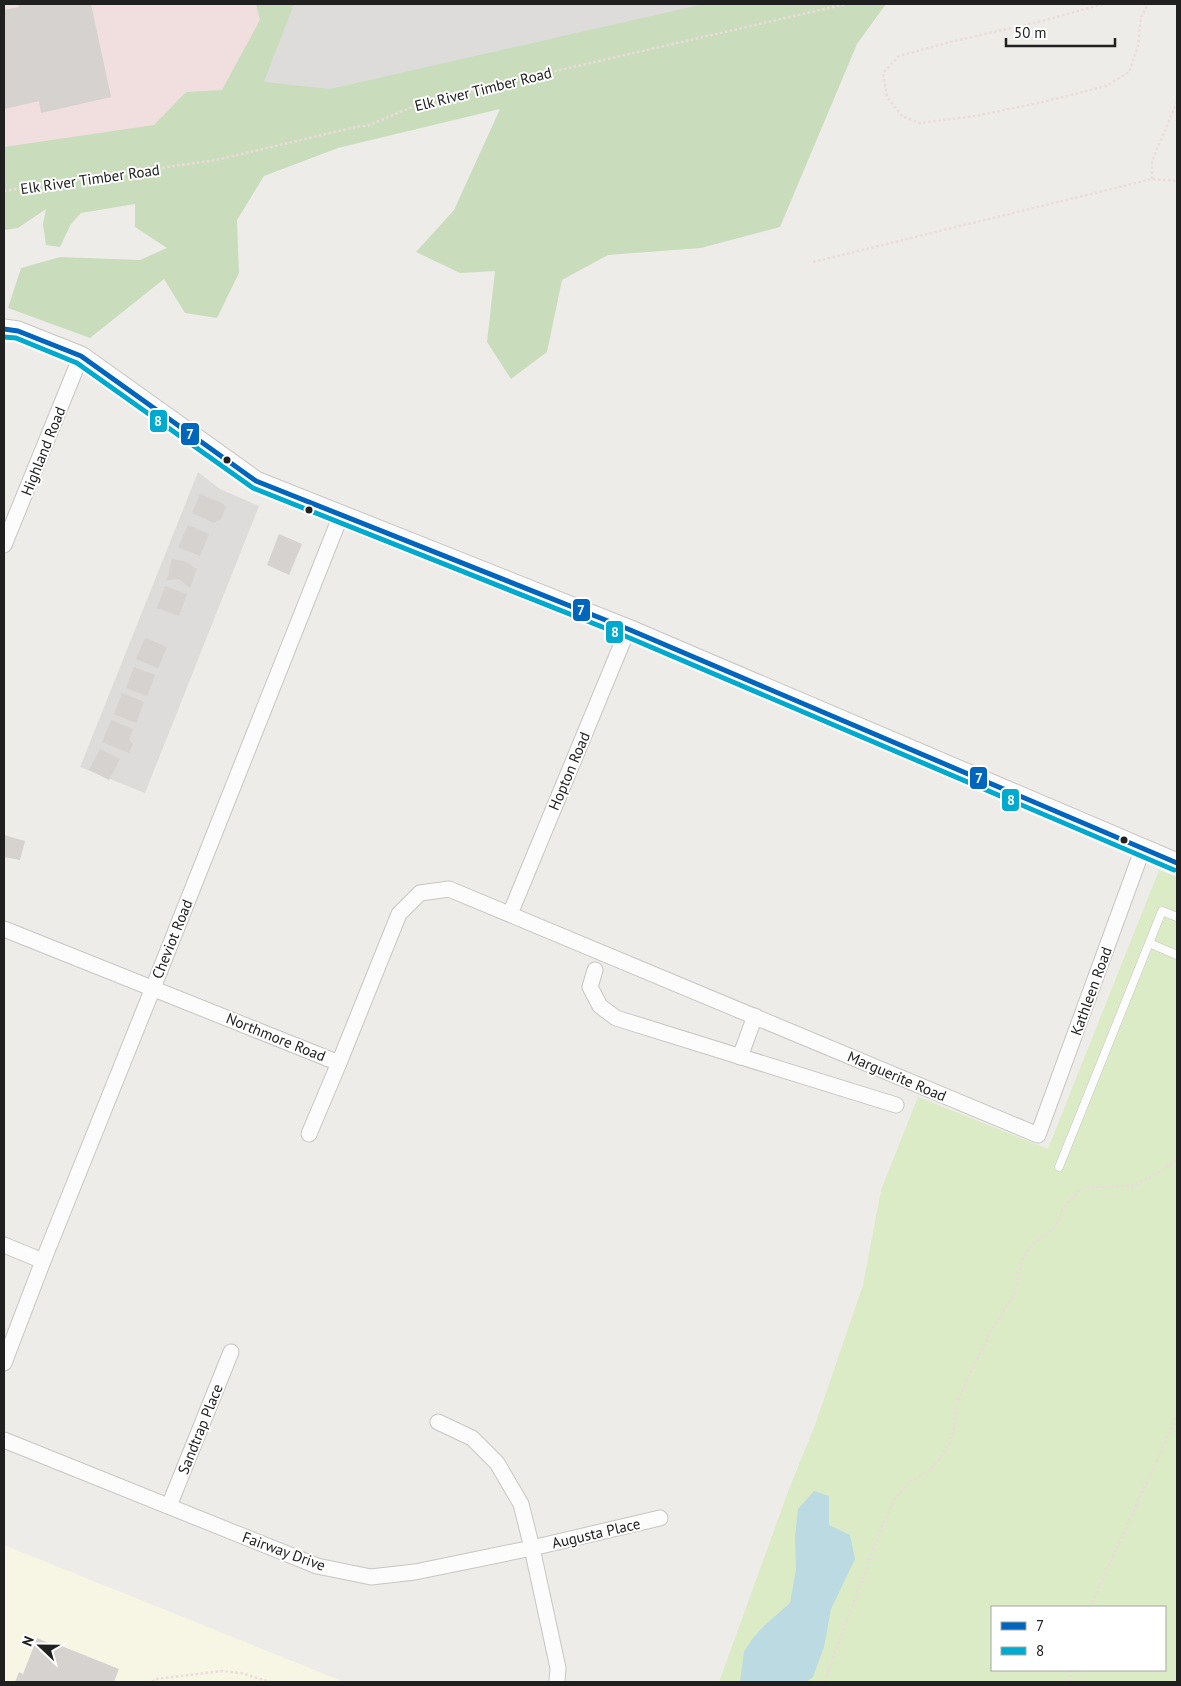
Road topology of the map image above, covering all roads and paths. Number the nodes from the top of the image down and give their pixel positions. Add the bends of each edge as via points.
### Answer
1 (846, 4) edge
2 (1103, 4) edge
3 (1148, 4) edge
4 (1177, 102) edge
5 (1152, 179) junction
6 (1177, 181) edge
7 (4, 192) edge
8 (812, 262) dead end
9 (4, 329) edge
10 (81, 356) junction
11 (341, 515) junction
12 (4, 546) edge
13 (628, 629) junction
14 (1143, 848) junction
15 (1177, 862) edge
16 (510, 914) junction
17 (1177, 917) edge
18 (4, 929) edge
19 (1149, 943) junction
20 (1177, 955) edge
21 (595, 970) dead end
22 (153, 988) junction
23 (755, 1016) junction
24 (740, 1056) junction
25 (339, 1062) junction
26 (896, 1104) dead end
27 (309, 1134) dead end
28 (1038, 1135) joint
29 (1177, 1159) edge
30 (1059, 1166) dead end
31 (4, 1245) edge
32 (43, 1261) junction
33 (232, 1352) dead end
34 (4, 1363) edge
35 (1177, 1416) edge
36 (438, 1422) dead end
37 (4, 1440) edge
38 (169, 1506) junction
39 (660, 1518) dead end
40 (532, 1548) junction
41 (1090, 1606) edge
42 (152, 1682) edge
43 (270, 1682) edge
44 (558, 1682) edge
45 (824, 1682) edge

1 - 7 path, Elk River Timber Road via 426,101 367,126 216,160
2 - 3 path via 899,56 883,72 887,97 902,116 920,123 975,116 1106,86 1129,72 1138,46 1141,17
4 - 5 path via 1152,161
5 - 6 path
5 - 8 path
9 - 10 street via 18,331
10 - 11 street via 256,481
10 - 12 street, Highland Road
11 - 13 street
11 - 22 street, Cheviot Road
13 - 14 street
13 - 16 street, Hopton Road
14 - 15 street
14 - 28 street, Kathleen Road
16 - 23 street, Marguerite Road
16 - 25 street, Northmore Road via 449,889 420,893 399,914
17 - 19 lane via 1162,911
18 - 22 street, Northmore Road
19 - 20 lane
19 - 30 lane
21 - 24 street, Marguerite Road via 590,988 600,1006 616,1018
22 - 25 street, Northmore Road
22 - 32 street, Cheviot Road
23 - 24 street
23 - 28 street, Marguerite Road
24 - 26 street, Marguerite Road
25 - 27 street
29 - 45 path via 1135,1184 1091,1186 1079,1190 1061,1211 1053,1229 1026,1253 1014,1295 966,1381 956,1406 949,1444 930,1470 909,1482 896,1497 883,1523
31 - 32 street
32 - 34 street, Cheviot Road
33 - 38 street, Sandtrap Place
35 - 41 path
36 - 40 street via 472,1438 497,1463 521,1504
37 - 38 street, Fairway Drive
38 - 40 street, Fairway Drive via 317,1566 371,1576 415,1572
39 - 40 street, Augusta Place
40 - 44 street via 558,1668
42 - 43 path via 222,1671

